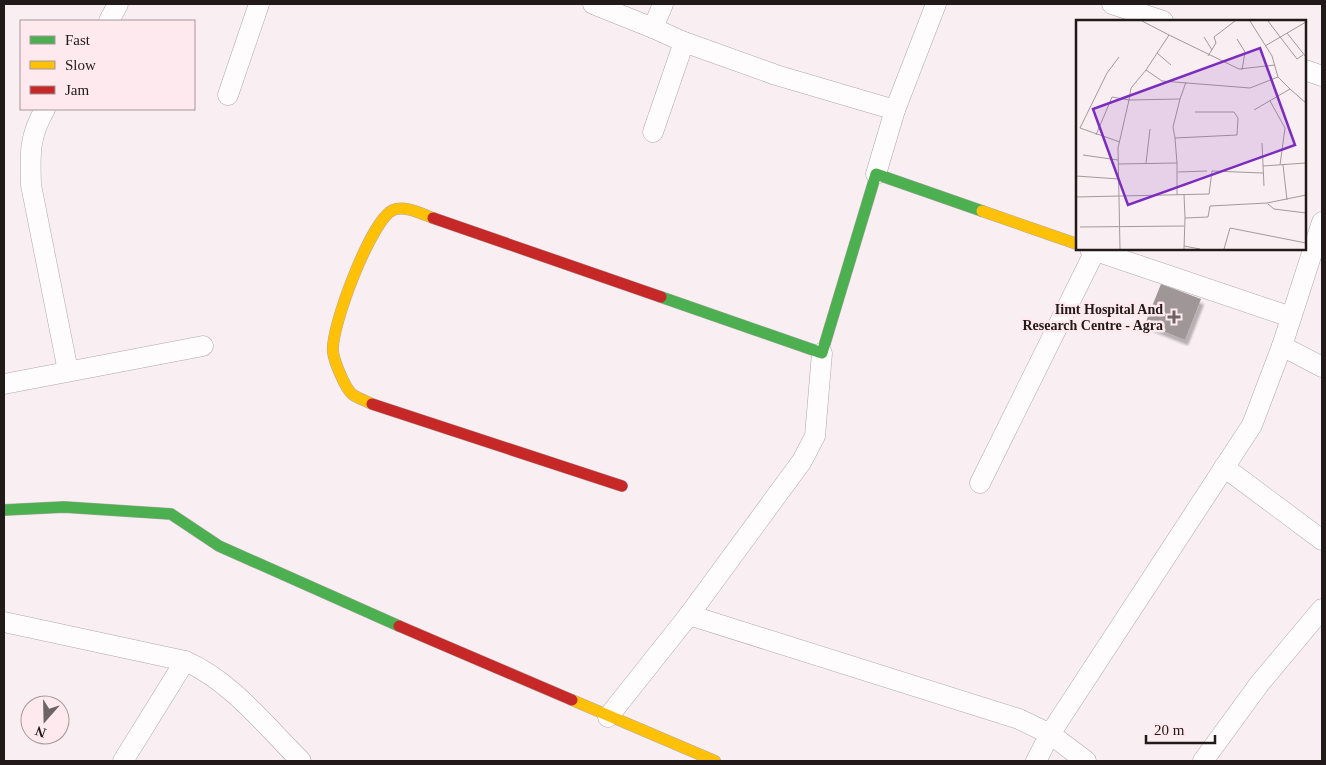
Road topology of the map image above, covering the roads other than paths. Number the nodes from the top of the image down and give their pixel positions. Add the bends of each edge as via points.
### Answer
1 (118, 4) edge
2 (259, 4) edge
3 (593, 4) edge
4 (662, 4) edge
5 (936, 4) edge
6 (1112, 4) edge
7 (110, 20) edge
8 (1160, 20) edge
9 (653, 28) junction
10 (684, 42) junction
11 (1306, 70) edge
12 (1322, 76) edge
13 (228, 95) dead end
14 (44, 110) edge
15 (895, 110) junction
16 (653, 132) dead end
17 (876, 174) junction
18 (1322, 222) edge
19 (1076, 244) edge
20 (1086, 250) edge
21 (1093, 250) edge
22 (1291, 317) junction
23 (203, 346) dead end
24 (1282, 346) junction
25 (822, 354) junction
26 (1322, 367) edge
27 (68, 371) junction
28 (4, 384) edge
29 (1224, 467) junction
30 (980, 483) dead end
31 (622, 486) dead end
32 (4, 510) edge
33 (1322, 540) edge
34 (1322, 609) edge
35 (689, 615) junction
36 (4, 622) edge
37 (185, 661) junction
38 (608, 717) junction
39 (1050, 734) junction
40 (123, 761) edge
41 (301, 761) edge
42 (715, 761) edge
43 (1036, 761) edge
44 (1086, 761) edge
45 (1203, 761) edge

1 - 7 street
2 - 13 street
3 - 9 street
4 - 9 street
5 - 15 street
6 - 8 street
9 - 10 street
10 - 15 street via 776,75
10 - 16 street
11 - 12 street
14 - 27 street via 31,141 31,184
15 - 17 street
17 - 19 street
17 - 25 street
18 - 22 street
20 - 30 street
21 - 22 street
22 - 24 street
23 - 27 street
24 - 26 street
24 - 29 street via 1252,425
25 - 31 street via 409,210 397,209 388,214 362,257 334,334 333,352 348,390 372,404
25 - 35 street via 815,436 802,461
27 - 28 street
29 - 33 street
29 - 39 street
32 - 38 street via 64,507 171,514 214,543 243,557
34 - 45 street via 1260,682
35 - 38 street
35 - 39 street via 1019,719
36 - 37 street
37 - 40 street
37 - 41 street via 222,684
38 - 42 street
39 - 43 street
39 - 44 street

